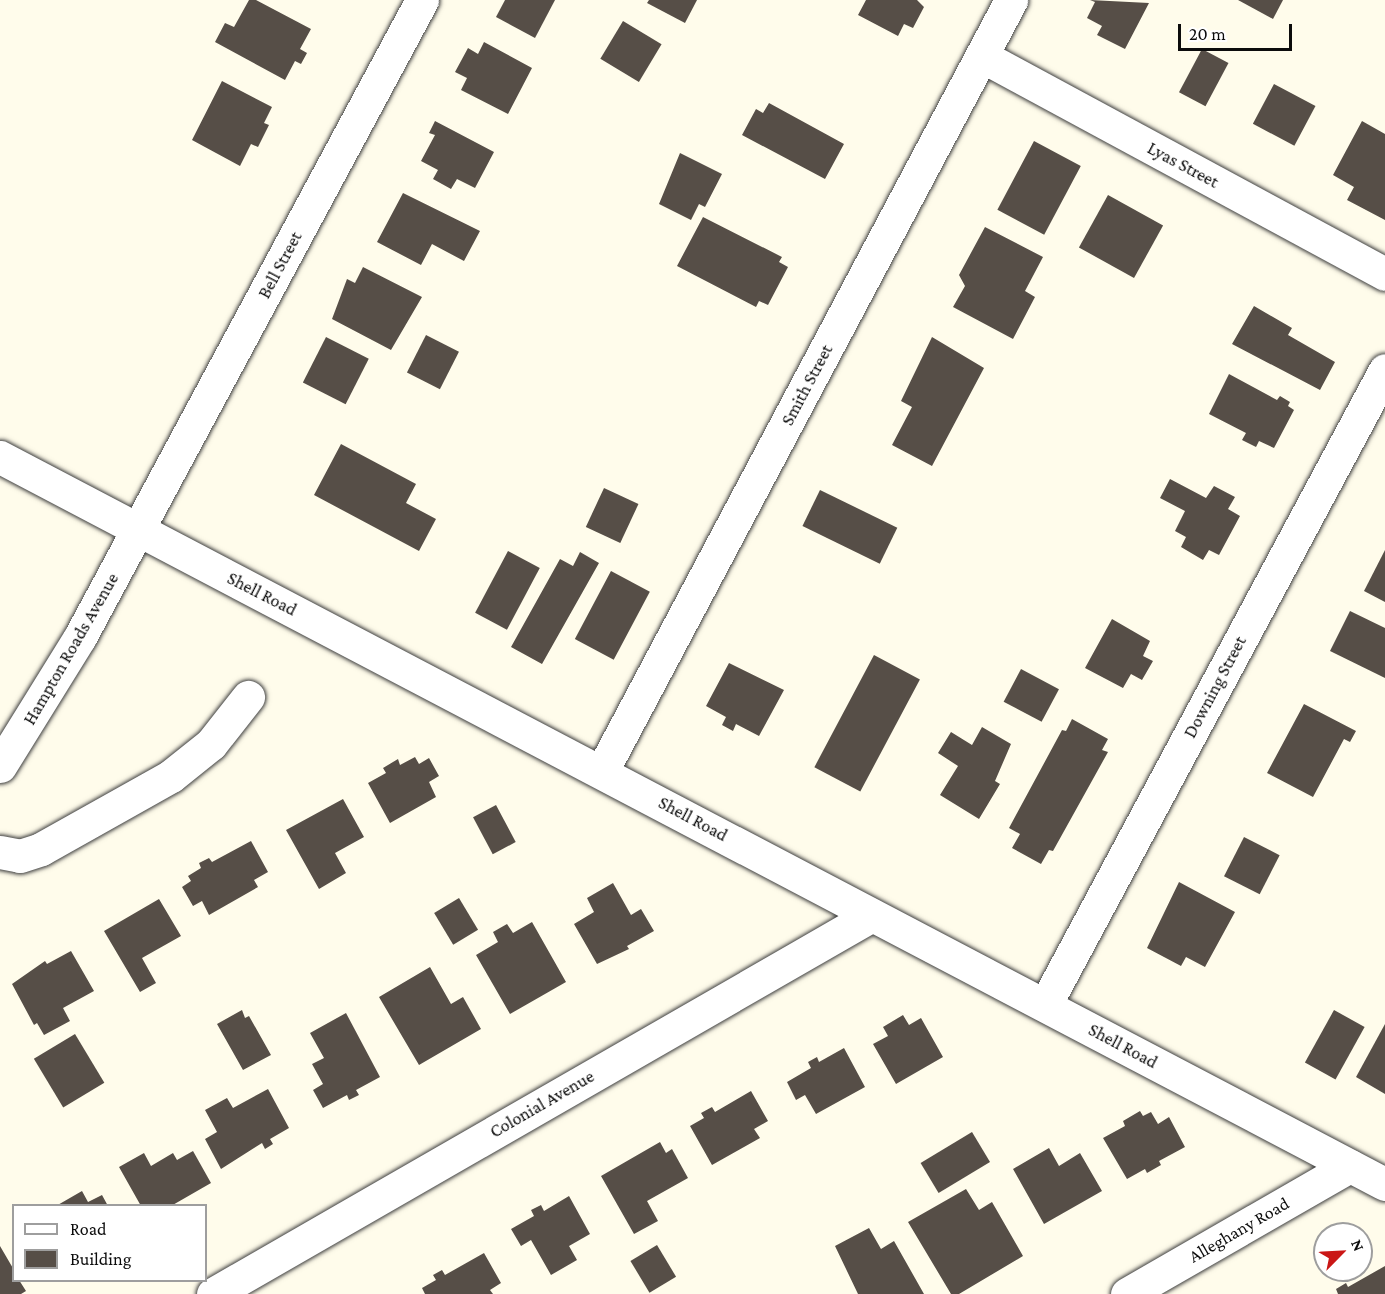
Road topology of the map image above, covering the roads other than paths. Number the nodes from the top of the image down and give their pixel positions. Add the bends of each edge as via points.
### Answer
1 (422, 0) edge
2 (1011, 0) edge
3 (982, 56) junction
4 (1385, 274) edge
5 (1385, 370) edge
6 (0, 458) edge
7 (137, 529) junction
8 (248, 697) dead end
9 (0, 766) edge
10 (602, 771) junction
11 (0, 852) edge
12 (872, 915) junction
13 (1045, 1005) junction
14 (1350, 1166) junction
15 (1385, 1184) edge
16 (213, 1294) edge
17 (1127, 1294) edge

1 - 7 street, Bell Street
2 - 3 street, Smith Street
3 - 4 street, Lyas Street
3 - 10 street, Smith Street
5 - 13 street, Downing Street
6 - 7 street, Shell Road
7 - 9 street, Hampton Roads Avenue via 57,678
7 - 10 street, Shell Road
8 - 11 street via 212,744 171,776 41,849 20,856
10 - 12 street, Shell Road
12 - 13 street, Shell Road
12 - 16 street, Colonial Avenue
13 - 14 street, Shell Road
14 - 15 street, Shell Road
14 - 17 street, Alleghany Road

